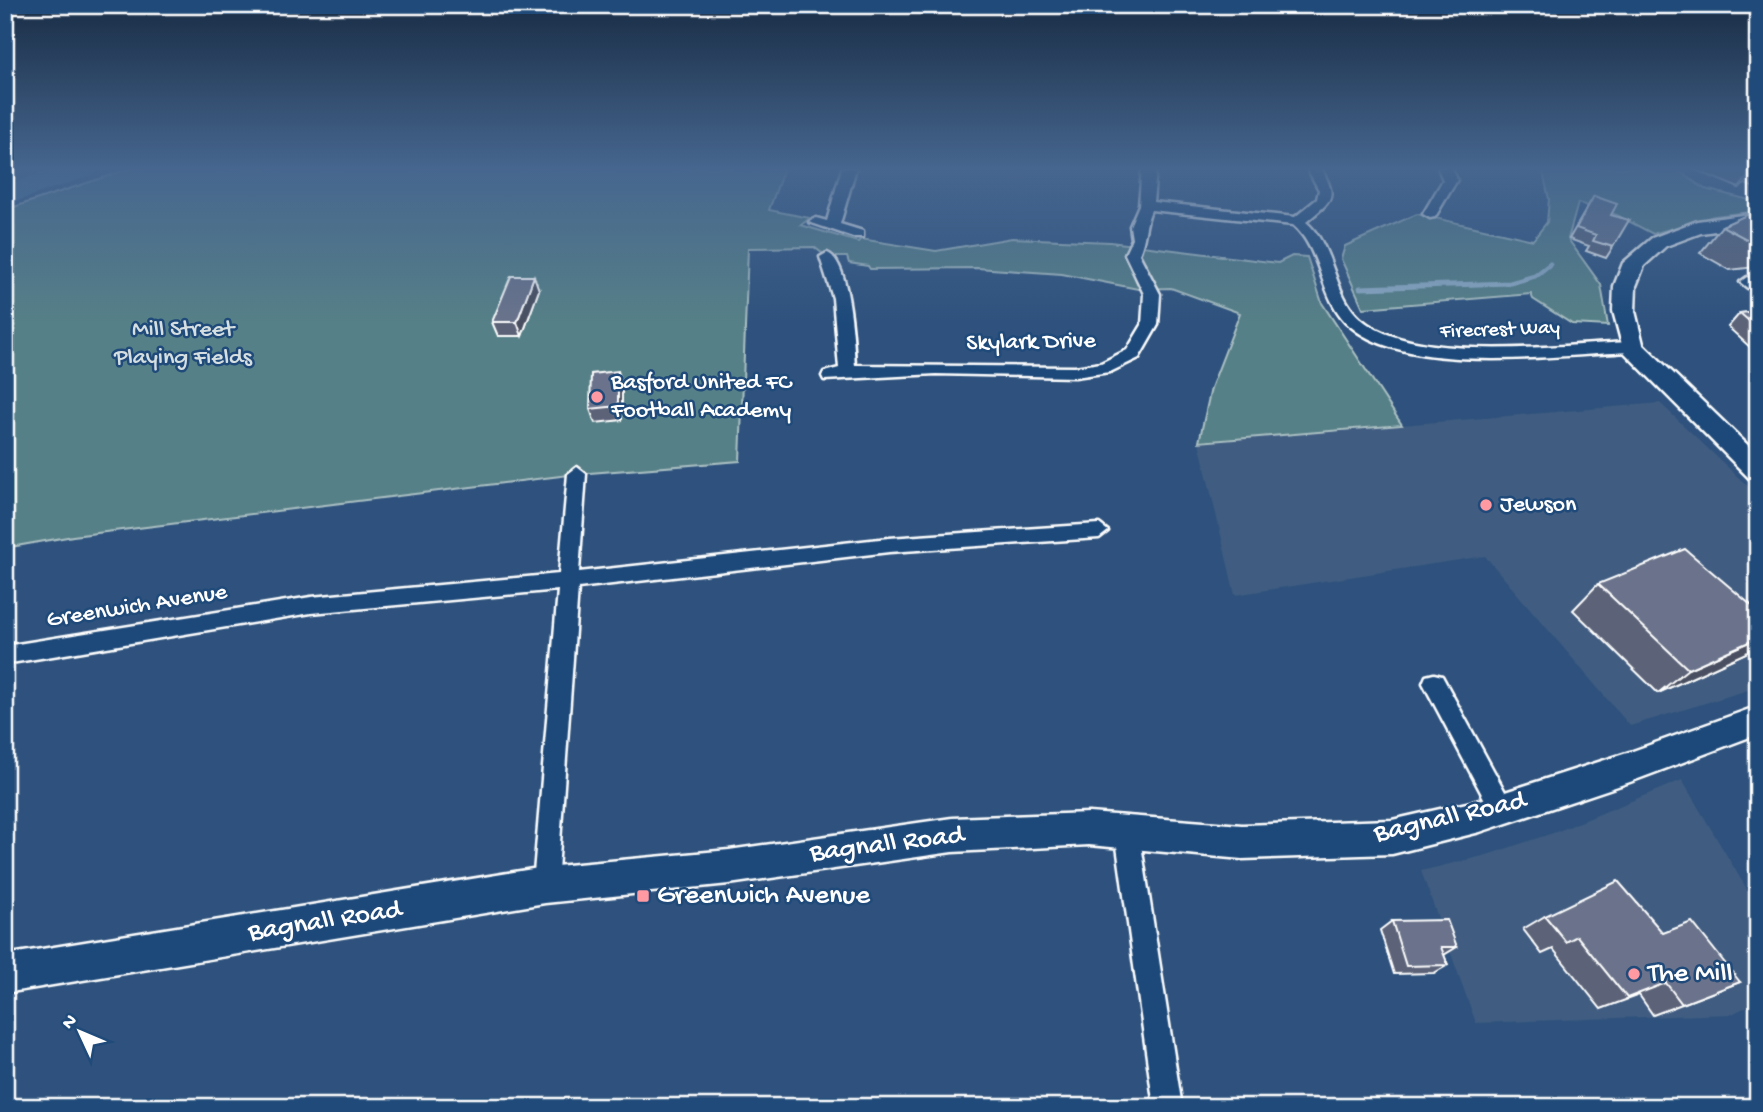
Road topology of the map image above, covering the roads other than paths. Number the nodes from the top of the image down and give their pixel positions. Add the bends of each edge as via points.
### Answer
1 (834, 220) edge
2 (1140, 220) edge
3 (1289, 220) edge
4 (1300, 220) edge
5 (1751, 220) edge
6 (816, 222) dead end
7 (1297, 222) junction
8 (832, 226) junction
9 (858, 234) dead end
10 (827, 257) dead end
11 (1632, 347) junction
12 (847, 371) junction
13 (830, 376) dead end
14 (1756, 468) edge
15 (577, 474) dead end
16 (1099, 531) dead end
17 (570, 581) junction
18 (5, 655) edge
19 (1434, 683) dead end
20 (1758, 720) edge
21 (1502, 809) junction
22 (1127, 832) junction
23 (545, 886) junction
24 (5, 974) edge
25 (1168, 1107) edge

1 - 8 street
2 - 12 street, Skylark Drive via 1132,257 1152,294 1150,325 1133,354 1104,368 1075,372
3 - 7 street
4 - 7 street
5 - 11 street via 1675,234 1639,258 1625,286 1626,329
6 - 8 street
7 - 11 street, Firecrest Way via 1314,236 1347,314 1395,344 1443,354
8 - 9 street
10 - 12 street via 842,307
11 - 14 street
12 - 13 street, Skylark Drive
15 - 17 street
16 - 17 street, Greenwich Avenue via 889,545
17 - 18 street, Greenwich Avenue via 311,605
17 - 23 street
19 - 21 street
20 - 21 street, Bagnall Road
21 - 22 street, Bagnall Road via 1392,837 1329,841 1242,842
22 - 23 street, Bagnall Road via 1089,829 952,835 729,867
22 - 25 street
23 - 24 street, Bagnall Road

